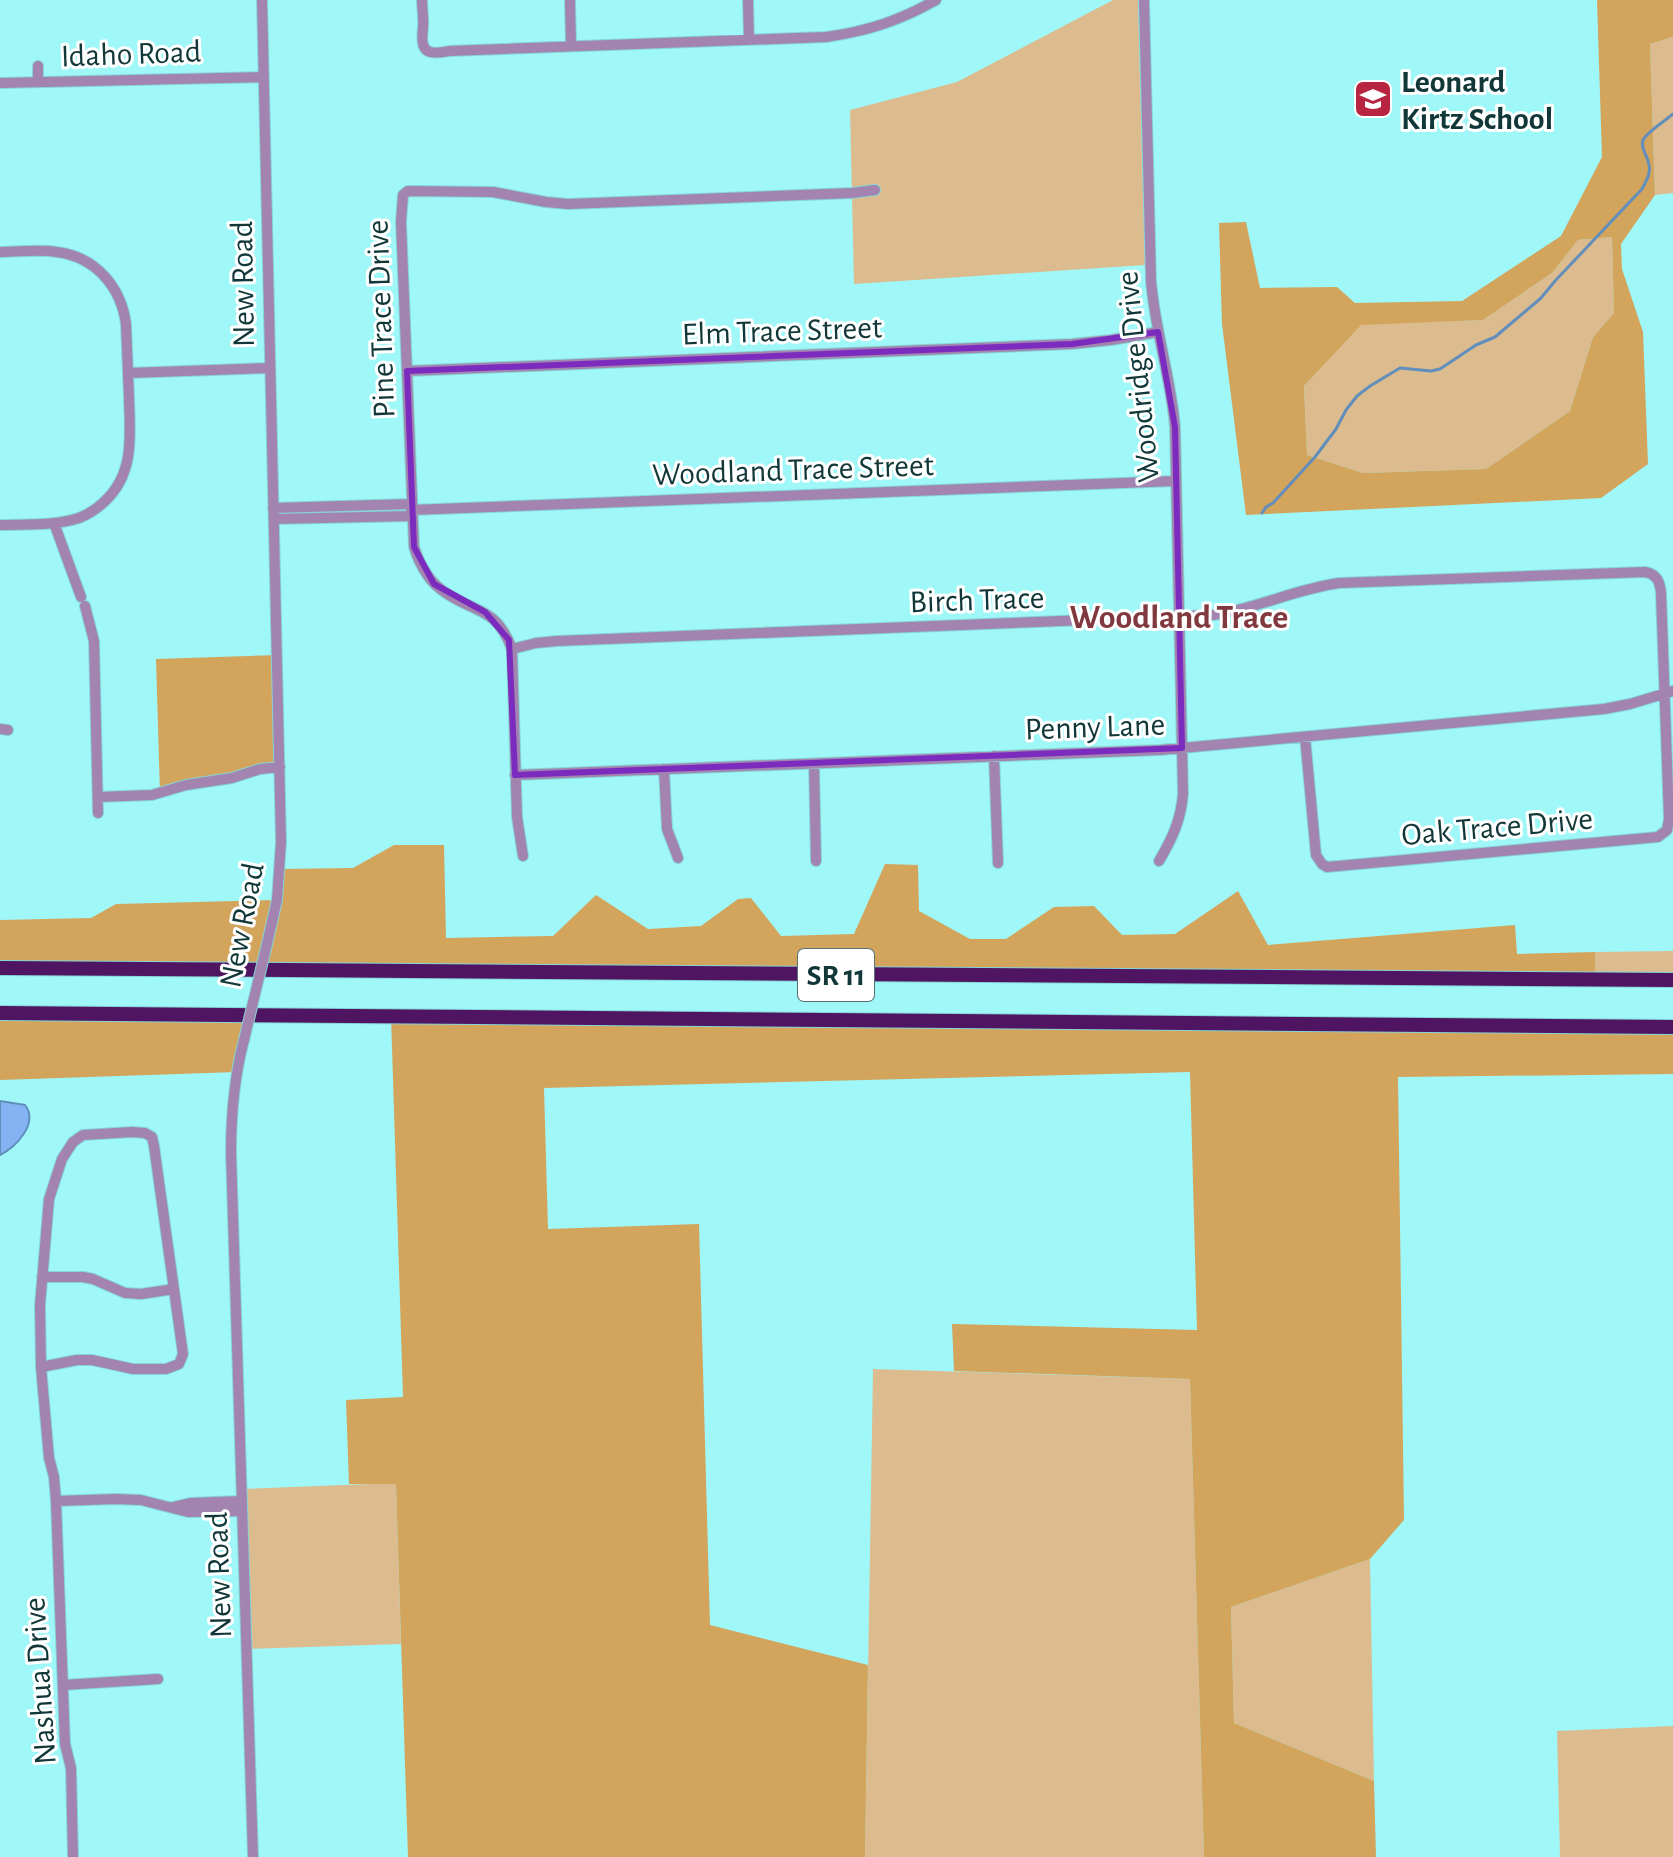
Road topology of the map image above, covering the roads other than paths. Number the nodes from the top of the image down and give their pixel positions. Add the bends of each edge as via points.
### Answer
1 (262, 0) edge
2 (422, 0) edge
3 (570, 0) edge
4 (748, 0) edge
5 (1144, 0) edge
6 (929, 2) edge
7 (749, 40) junction
8 (571, 46) junction
9 (38, 66) dead end
10 (263, 77) junction
11 (38, 82) junction
12 (0, 83) edge
13 (875, 190) dead end
14 (0, 252) edge
15 (1158, 332) junction
16 (270, 368) junction
17 (407, 371) junction
18 (128, 373) junction
19 (1176, 481) junction
20 (411, 510) junction
21 (274, 514) junction
22 (54, 523) junction
23 (0, 525) edge
24 (1179, 617) junction
25 (512, 649) junction
26 (1669, 692) edge
27 (1305, 737) junction
28 (1182, 748) junction
29 (994, 756) junction
30 (814, 764) junction
31 (280, 767) junction
32 (664, 769) junction
33 (515, 775) junction
34 (98, 797) junction
35 (98, 813) dead end
36 (523, 856) dead end
37 (678, 858) dead end
38 (816, 861) dead end
39 (1159, 861) dead end
40 (998, 863) dead end
41 (0, 968) edge
42 (1673, 980) edge
43 (0, 1013) edge
44 (1673, 1027) edge
45 (42, 1277) junction
46 (174, 1289) junction
47 (41, 1367) junction
48 (56, 1501) junction
49 (241, 1506) junction
50 (158, 1679) dead end
51 (63, 1685) junction
52 (73, 1857) edge
53 (253, 1857) edge

1 - 10 street, New Road
2 - 8 street via 421,40 436,54
3 - 8 street
4 - 7 street
5 - 15 street, Woodridge Drive via 1151,281
6 - 7 street via 898,20 854,33
7 - 8 street
9 - 11 street
10 - 11 street, Idaho Road
10 - 16 street, New Road
11 - 12 street, Idaho Road
13 - 17 street, Pine Trace Drive via 568,204 493,192 408,191 402,198 401,222
14 - 18 street via 64,253 101,272 125,314
15 - 17 street, Elm Trace Street via 1072,344
15 - 19 street, Woodridge Drive via 1173,404
16 - 18 street
16 - 21 street, New Road
17 - 20 street, Pine Trace Drive
18 - 22 street via 130,447 122,479 93,511
19 - 20 street, Woodland Trace Street
19 - 24 street, Woodridge Drive
20 - 21 street, Woodland Trace Street
20 - 25 street, Pine Trace Drive via 414,547 426,574 445,593 491,617
21 - 31 street, New Road
22 - 23 street
22 - 34 street via 94,641
24 - 25 street, Birch Trace via 557,641
24 - 26 street, Birch Trace via 1235,612 1339,583 1645,572 1660,584
24 - 28 street, Woodridge Drive
25 - 33 street
26 - 27 street, Penny Lane via 1604,709
26 - 27 street, Oak Trace Drive via 1668,824 1653,838 1327,867 1316,855
27 - 28 street, Penny Lane
28 - 29 street, Penny Lane
28 - 39 street, Woodridge Drive via 1181,813
29 - 30 street, Penny Lane
29 - 40 street
30 - 32 street, Penny Lane
30 - 38 street
31 - 34 street via 152,795
31 - 49 street, New Road, bridge via 277,900 234,1088 231,1141
32 - 33 street, Penny Lane
32 - 37 street via 667,829
33 - 36 street
34 - 35 street
41 - 42 highway, SR 11
43 - 44 highway, SR 11
45 - 46 street via 83,1277 125,1293
45 - 46 street, Nashua Drive via 49,1199 73,1142 83,1135 145,1133 152,1137
45 - 47 street, Nashua Drive
46 - 47 street via 183,1354 179,1364 133,1369 77,1360
47 - 48 street, Nashua Drive
48 - 49 street
48 - 51 street, Nashua Drive
49 - 53 street, New Road
50 - 51 street
51 - 52 street, Nashua Drive

